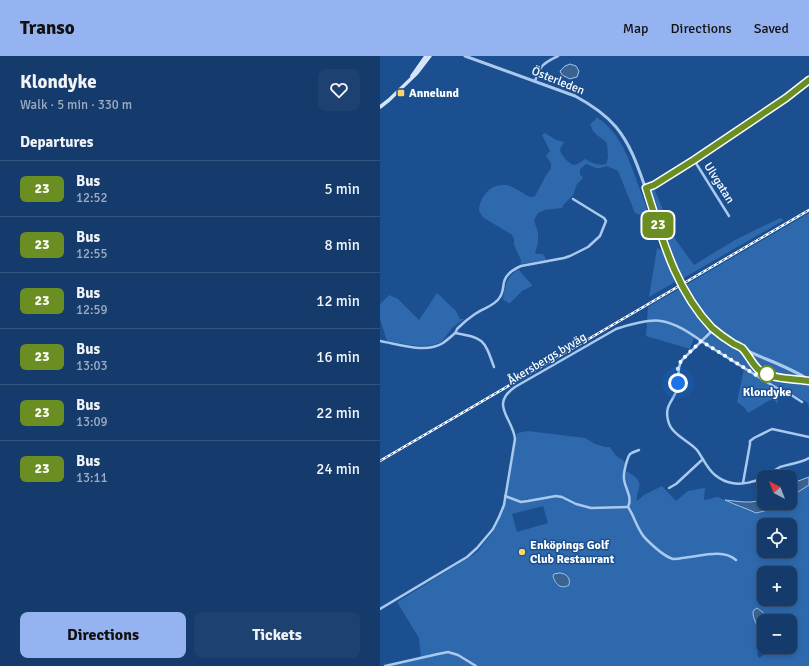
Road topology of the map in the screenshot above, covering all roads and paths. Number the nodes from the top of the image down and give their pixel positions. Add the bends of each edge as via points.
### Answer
1 (426, 56) edge
2 (430, 56) edge
3 (465, 56) edge
4 (558, 56) edge
5 (809, 80) edge
6 (535, 81) junction
7 (405, 85) junction
8 (380, 107) edge
9 (694, 160) junction
10 (646, 188) junction
11 (573, 199) dead end
12 (729, 216) dead end
13 (714, 329) junction
14 (455, 333) junction
15 (380, 341) edge
16 (701, 341) junction
17 (494, 367) dead end
18 (809, 380) edge
19 (802, 402) dead end
20 (809, 437) edge
21 (639, 450) dead end
22 (809, 458) edge
23 (703, 459) junction
24 (743, 483) junction
25 (669, 488) dead end
26 (505, 496) junction
27 (628, 507) junction
28 (736, 560) dead end
29 (380, 609) edge
30 (385, 666) edge
31 (476, 666) edge

1 - 7 main road
2 - 7 main road
3 - 6 street, Österleden
4 - 6 street via 543,64
5 - 9 street
6 - 10 street, Österleden via 584,101 610,121 631,150
7 - 8 main road
9 - 10 street
9 - 12 street, Ulvgatan
10 - 13 street, Österleden via 677,277 700,315
11 - 14 street via 605,219 600,236 570,256 517,268 508,275 498,300 475,314
13 - 16 street
13 - 18 street, Österleden via 736,345 789,368
14 - 15 street via 443,343 431,347 409,347
14 - 17 street via 482,341 487,347
16 - 19 street, Åkersbergs byväg
16 - 23 street via 679,364 677,388 668,405 667,413 672,430 690,444
16 - 26 street, Åkersbergs byväg via 672,324 661,321 650,320 627,325 610,332 510,391 505,397 503,407 515,439
20 - 24 street via 772,429 754,438 750,441
21 - 27 street via 628,456 624,476 630,499
22 - 24 street
23 - 24 street via 711,471 723,480
23 - 25 street
26 - 27 street via 521,502 556,496 591,508
26 - 29 street, Åkersbergs byväg via 495,527 477,548 467,557
27 - 28 street via 640,532 668,557 674,559 710,554 732,556
30 - 31 street via 448,652

